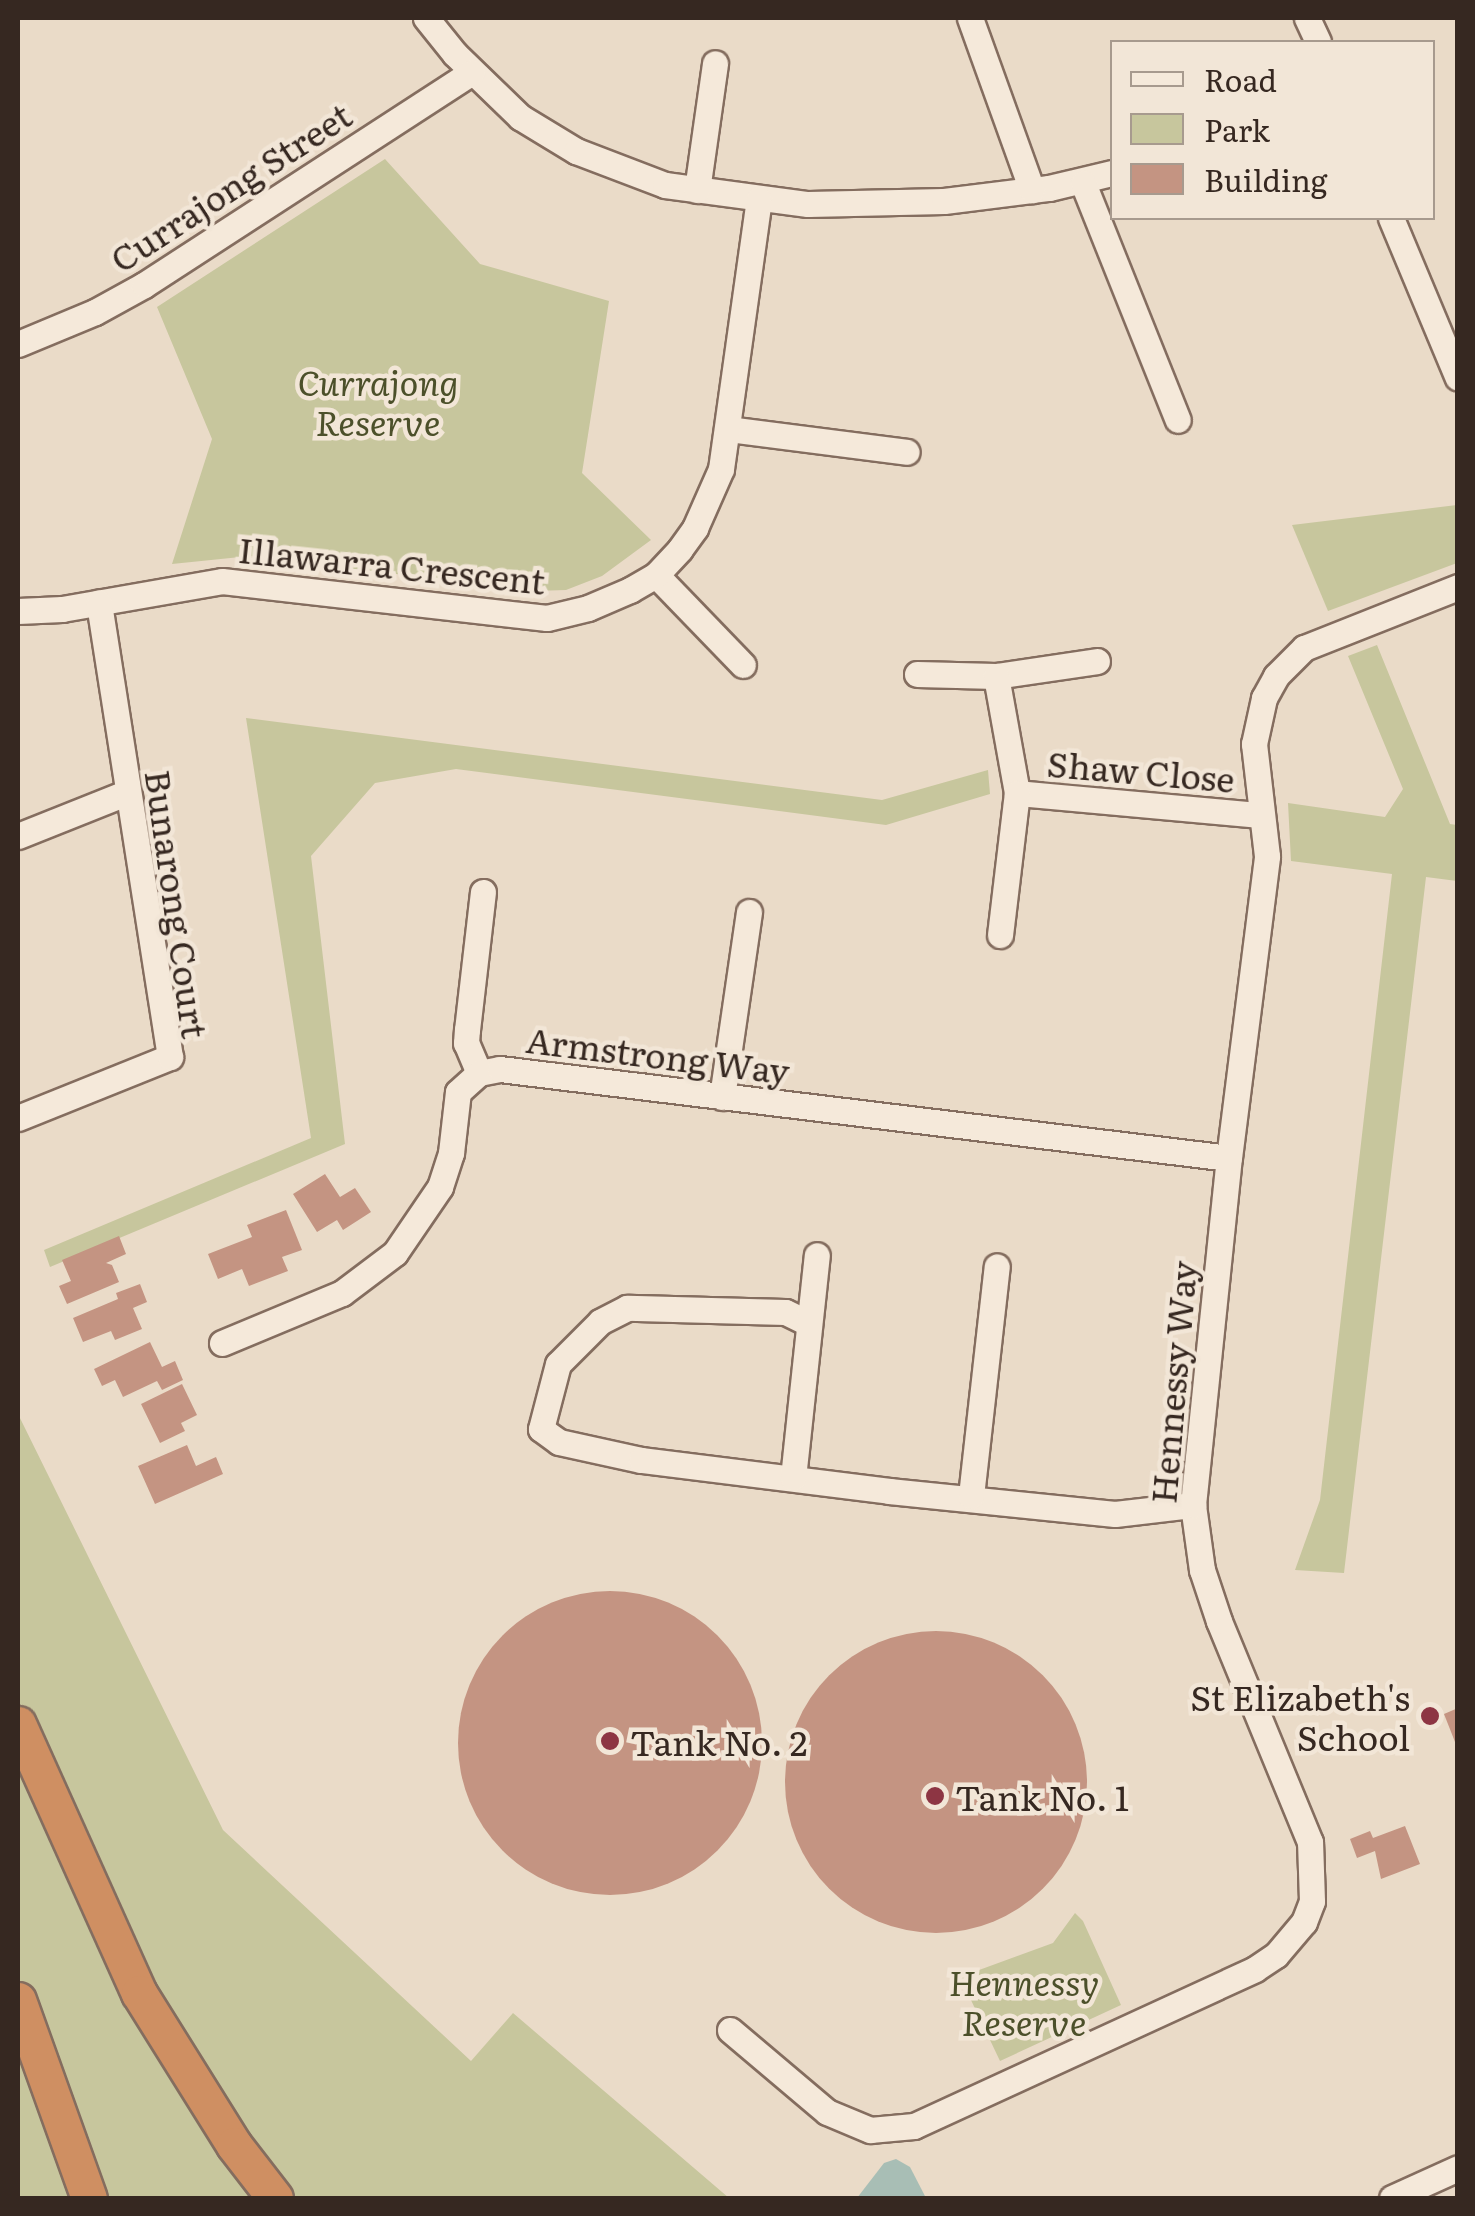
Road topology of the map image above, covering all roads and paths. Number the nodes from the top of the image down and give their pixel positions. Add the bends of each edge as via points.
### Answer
1 (426, 18) edge
2 (970, 18) edge
3 (715, 63) dead end
4 (472, 72) junction
5 (1110, 174) edge
6 (1083, 183) junction
7 (696, 190) junction
8 (1032, 190) junction
9 (760, 200) junction
10 (1392, 220) edge
11 (18, 344) edge
12 (1458, 378) edge
13 (1178, 420) dead end
14 (728, 429) junction
15 (908, 452) dead end
16 (656, 574) junction
17 (1458, 587) edge
18 (98, 603) junction
19 (18, 611) edge
20 (1097, 661) dead end
21 (744, 665) dead end
22 (917, 674) dead end
23 (996, 676) junction
24 (126, 792) junction
25 (1017, 793) junction
26 (1259, 815) junction
27 (18, 836) edge
28 (483, 892) dead end
29 (749, 912) dead end
30 (1000, 935) dead end
31 (479, 1072) junction
32 (722, 1097) junction
33 (18, 1118) edge
34 (1228, 1158) junction
35 (816, 1255) dead end
36 (997, 1266) dead end
37 (808, 1323) junction
38 (222, 1343) dead end
39 (792, 1478) junction
40 (971, 1496) junction
41 (1194, 1512) junction
42 (18, 1724) edge
43 (18, 2000) edge
44 (730, 2030) dead end
45 (1458, 2168) edge
46 (89, 2198) edge
47 (275, 2198) edge
48 (1392, 2198) edge

1 - 4 street
2 - 8 street
3 - 7 street
4 - 7 street via 520,117 576,151
4 - 11 street, Currajong Street via 144,285
5 - 6 street
6 - 8 street
6 - 13 street
7 - 9 street
8 - 9 street via 944,200
9 - 14 street, Illawarra Crescent
10 - 12 street
14 - 15 street
14 - 16 street, Illawarra Crescent via 710,500
16 - 18 street, Illawarra Crescent via 598,605 547,618 242,581
16 - 21 street
17 - 26 street, Hennessy Way via 1317,641 1276,676 1254,744
18 - 19 street, Illawarra Crescent
18 - 24 street, Bunarong Court
20 - 23 street
22 - 23 street
23 - 25 street, Shaw Close
24 - 27 street
24 - 33 street, Bunarong Court via 170,1056
25 - 26 street, Shaw Close
25 - 30 street, Shaw Close
26 - 34 street, Hennessy Way via 1266,856
28 - 31 street via 466,1030
29 - 32 street
31 - 32 street, Armstrong Way via 500,1069
31 - 38 street, Armstrong Way via 458,1092 440,1186 395,1254 342,1293
32 - 34 street, Armstrong Way
34 - 41 street, Hennessy Way
35 - 37 street
36 - 40 street
37 - 39 street
37 - 39 street via 785,1312 627,1308 600,1322 558,1364 540,1420 540,1428 559,1442 598,1452
39 - 40 street
40 - 41 street via 1142,1522
41 - 44 street, Hennessy Way via 1202,1570 1219,1620 1310,1842 1312,1902 1291,1940 1255,1969 903,2128 870,2130 827,2112
42 - 47 highway via 138,1993
43 - 46 highway
45 - 48 street

